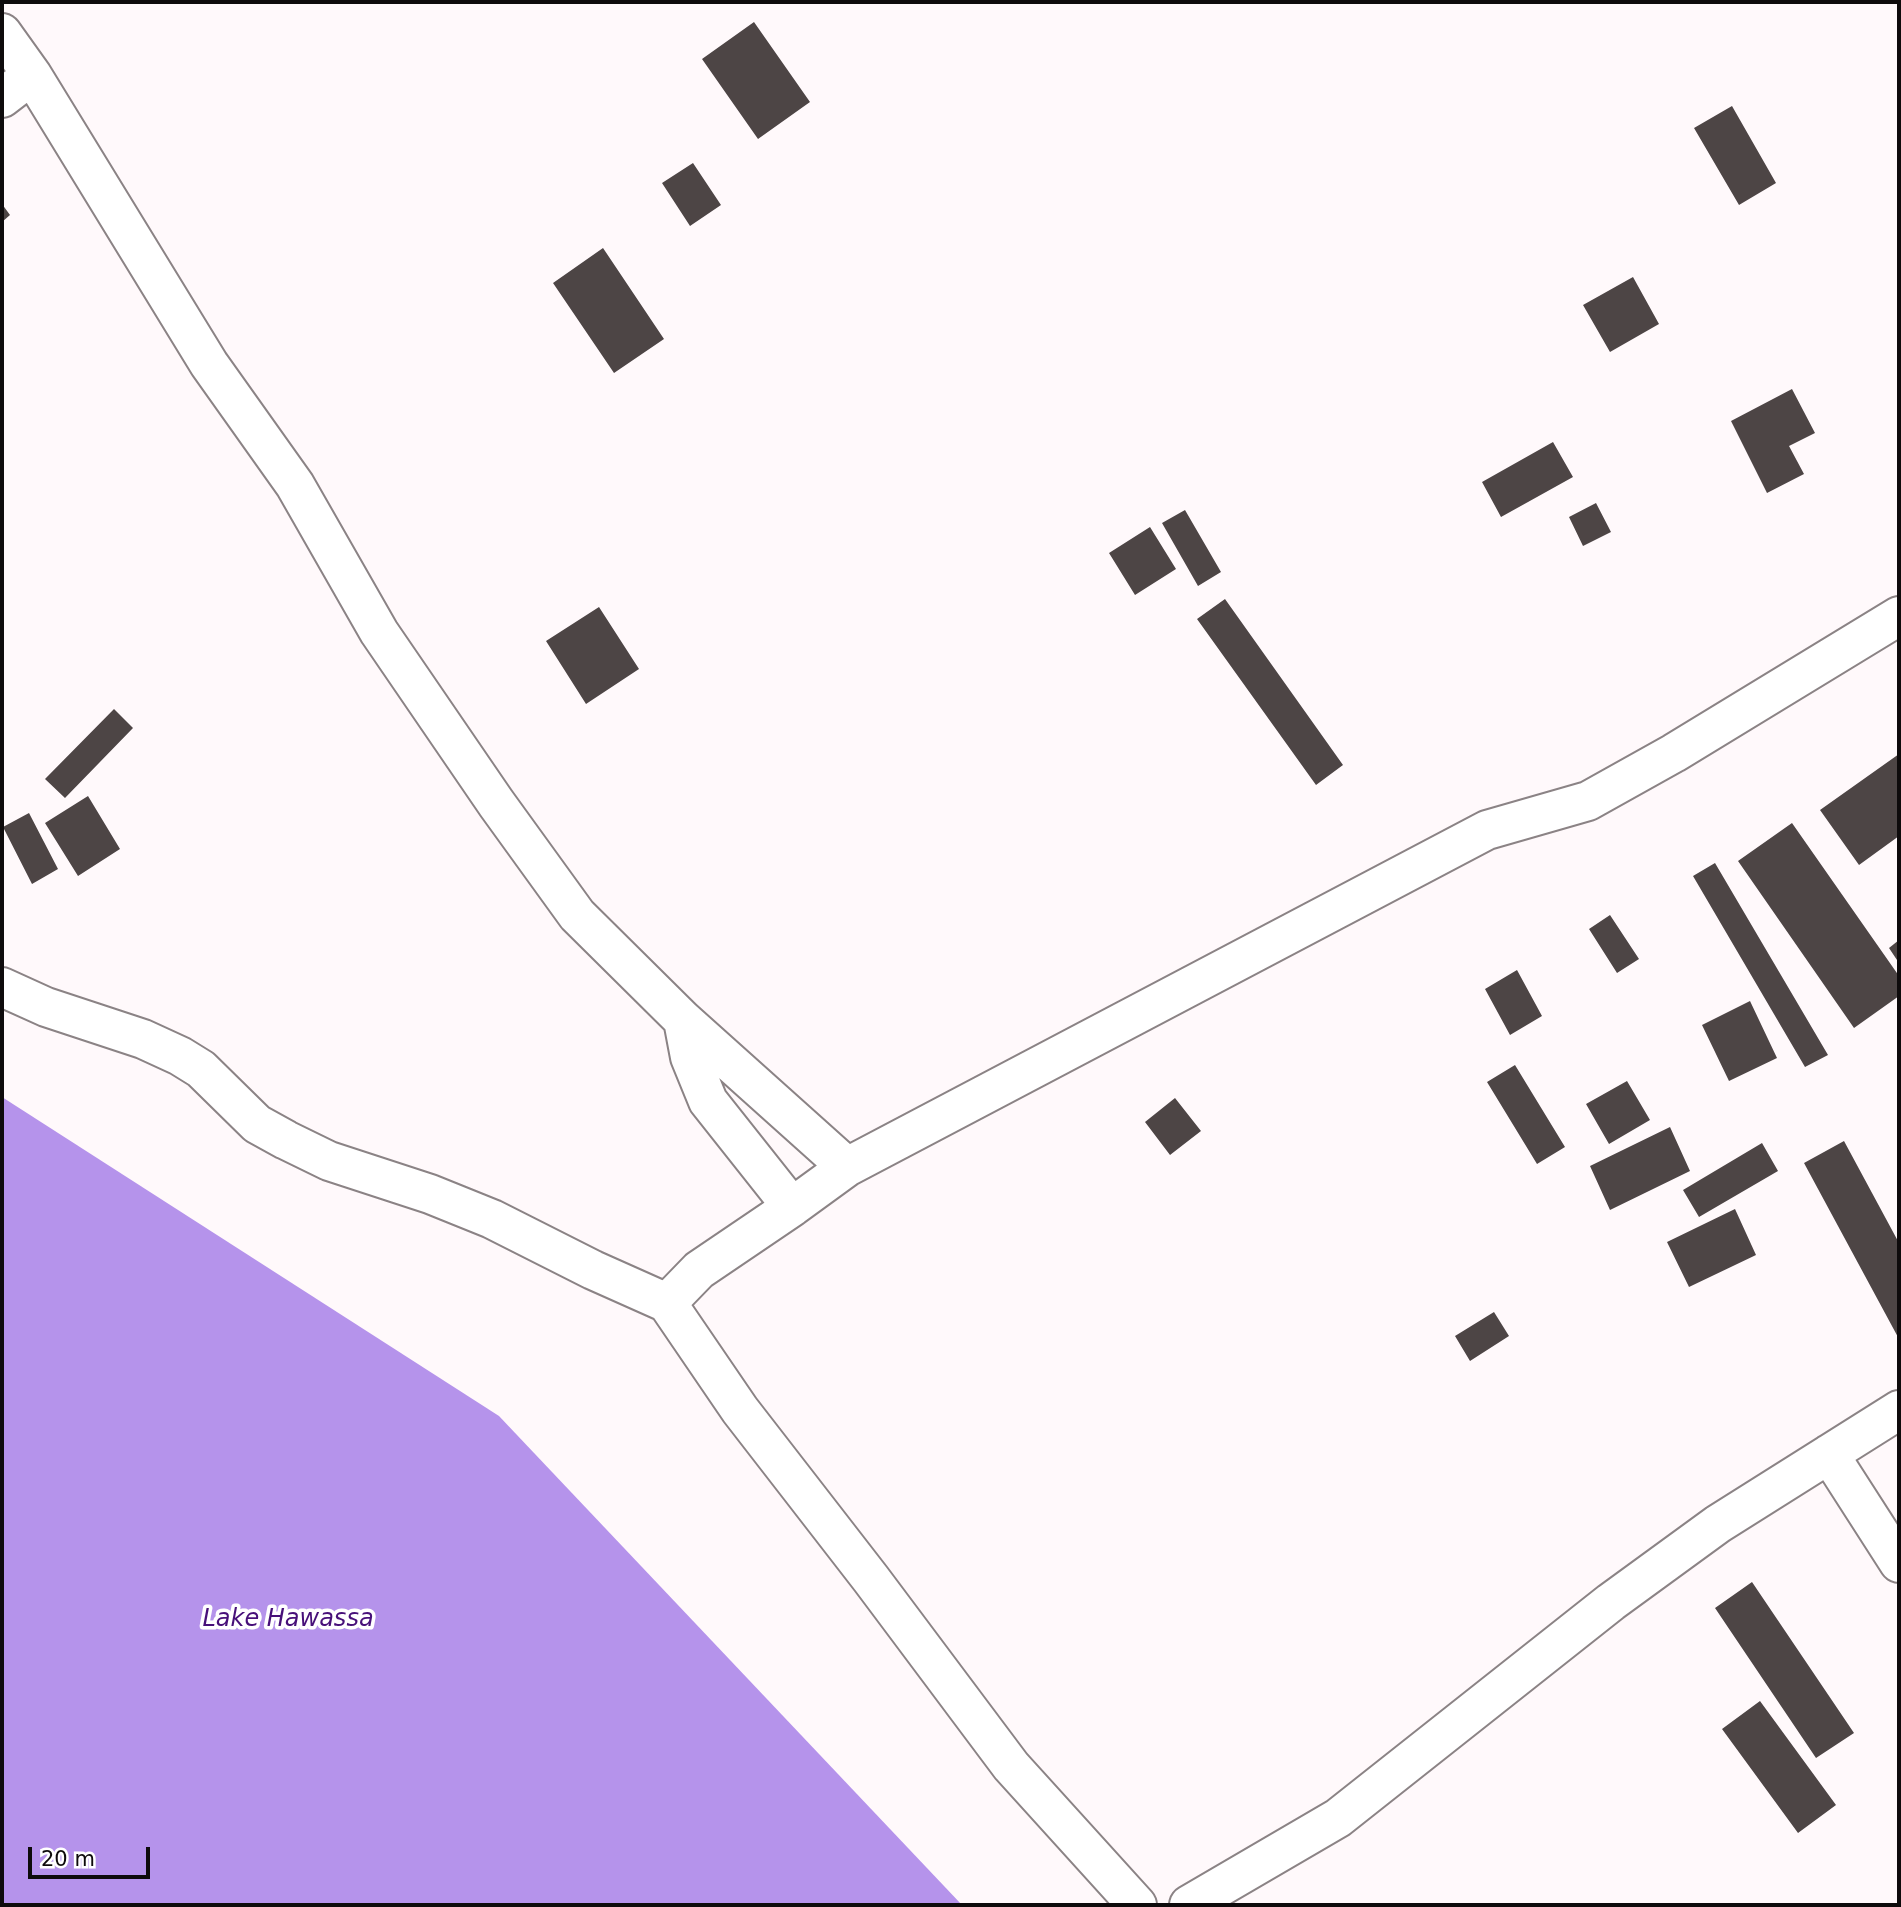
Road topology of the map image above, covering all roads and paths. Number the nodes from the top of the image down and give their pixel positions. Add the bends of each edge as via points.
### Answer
1 (2, 33) edge
2 (32, 75) junction
3 (2, 98) edge
4 (1899, 616) edge
5 (2, 987) edge
6 (683, 1020) junction
7 (847, 1167) junction
8 (792, 1208) junction
9 (667, 1303) junction
10 (1899, 1410) edge
11 (1829, 1454) junction
12 (1899, 1563) edge
13 (1137, 1905) edge
14 (1189, 1905) edge

1 - 2 street
2 - 3 street
2 - 6 street via 209,365 295,485 379,632 480,780 577,915
4 - 7 street via 1588,801 1487,830
5 - 9 street via 180,1056 201,1069 257,1124 297,1146 492,1219
6 - 7 street
6 - 8 street via 690,1057 708,1101
7 - 8 street
8 - 9 street via 699,1270
9 - 13 street via 740,1410 1012,1766
10 - 11 street
11 - 12 street
11 - 14 street via 1718,1524 1611,1602 1338,1818

